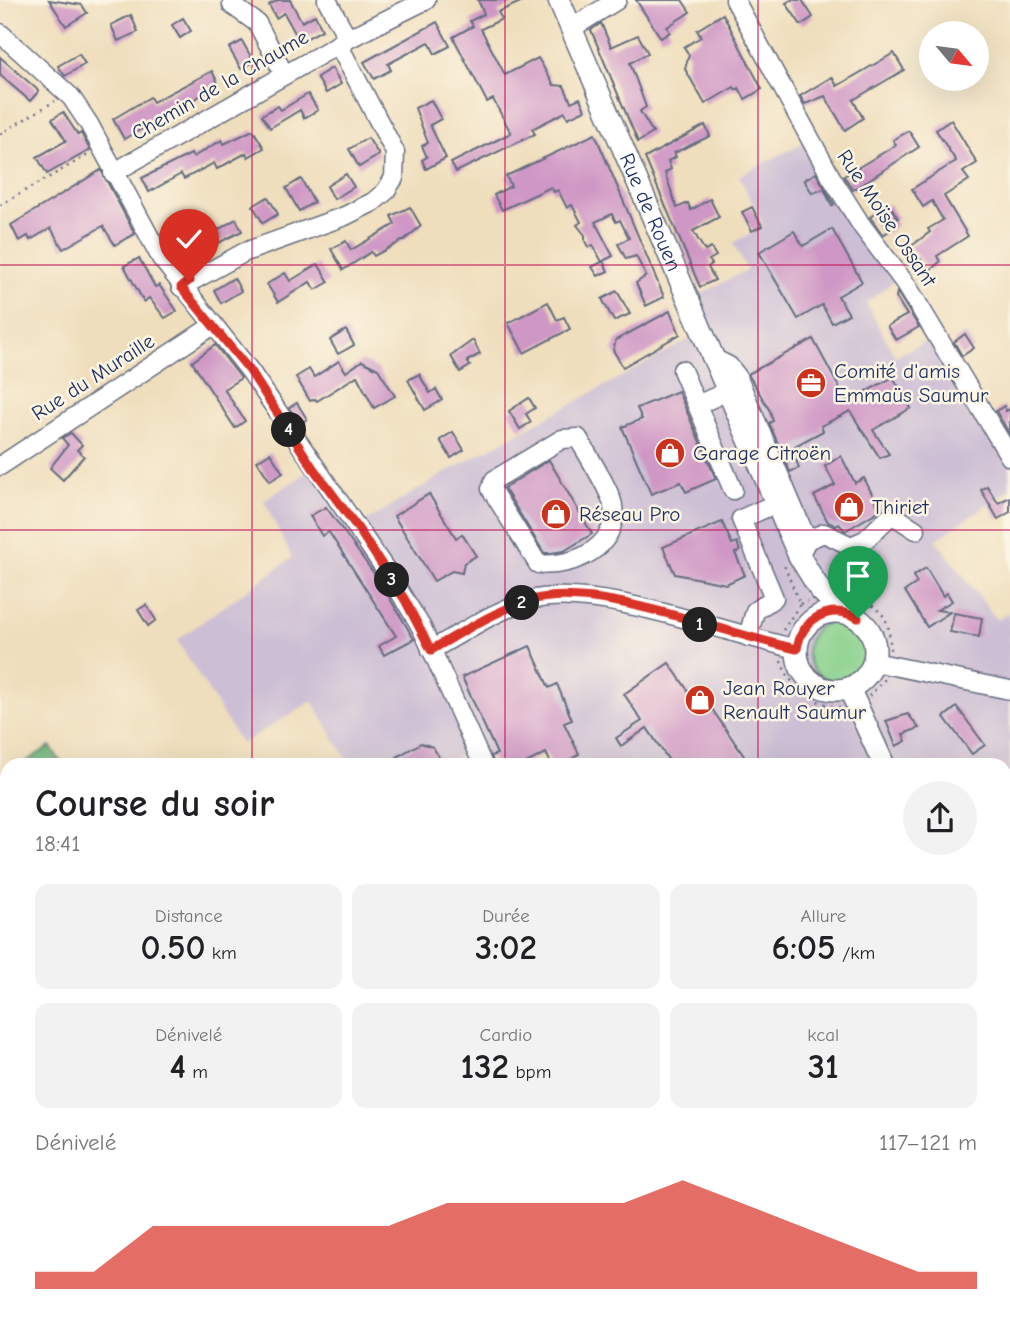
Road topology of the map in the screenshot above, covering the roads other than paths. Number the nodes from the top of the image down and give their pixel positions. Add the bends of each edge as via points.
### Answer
1 (327, 0) edge
2 (426, 0) edge
3 (559, 0) edge
4 (617, 0) edge
5 (735, 0) edge
6 (232, 5) dead end
7 (572, 28) junction
8 (0, 33) edge
9 (343, 41) junction
10 (284, 74) junction
11 (113, 173) junction
12 (181, 287) junction
13 (212, 326) junction
14 (711, 357) junction
15 (682, 370) dead end
16 (726, 392) junction
17 (697, 405) junction
18 (1010, 457) edge
19 (0, 466) edge
20 (733, 490) dead end
21 (773, 507) junction
22 (916, 530) dead end
23 (803, 548) junction
24 (556, 566) junction
25 (560, 596) junction
26 (814, 605) junction
27 (748, 637) junction
28 (788, 647) junction
29 (431, 650) junction
30 (881, 664) junction
31 (1010, 690) edge
32 (853, 695) junction
33 (480, 758) edge
34 (881, 758) edge

1 - 9 street
2 - 9 street, Chemin de la Chaume
3 - 7 main road, Rue de Rouen
4 - 7 street
5 - 18 street, Rue Moïse Ossant via 831,177 907,286
6 - 10 street via 257,23
7 - 14 main road, Rue de Rouen
8 - 11 street via 67,93 89,124
9 - 10 street, Chemin de la Chaume
9 - 12 street via 395,152 394,178 386,192 345,216 245,252
10 - 11 street, Chemin de la Chaume
11 - 12 street
12 - 13 street
13 - 19 street, Rue du Muraille
13 - 29 street via 250,371 357,527
14 - 16 main road, Rue de Rouen
14 - 23 street via 737,376
15 - 17 street
16 - 17 street
16 - 21 main road, Rue de Rouen via 746,454
17 - 20 street
21 - 23 main road, Rue de Rouen
21 - 26 main road, Rue de Rouen
21 - 27 street via 741,519 774,598 755,611
22 - 23 street via 889,517 865,540 851,546 824,533
23 - 26 main road, Rue de Rouen
24 - 24 street via 595,551 608,533 613,506 578,438 562,439 494,480 491,489 538,564
24 - 25 street
25 - 27 street via 640,608
25 - 29 street via 505,609
26 - 28 main road via 798,639
26 - 30 main road via 858,618 867,626
27 - 28 street
28 - 32 main road via 808,679
29 - 33 street
30 - 31 street
30 - 32 main road
32 - 34 main road

